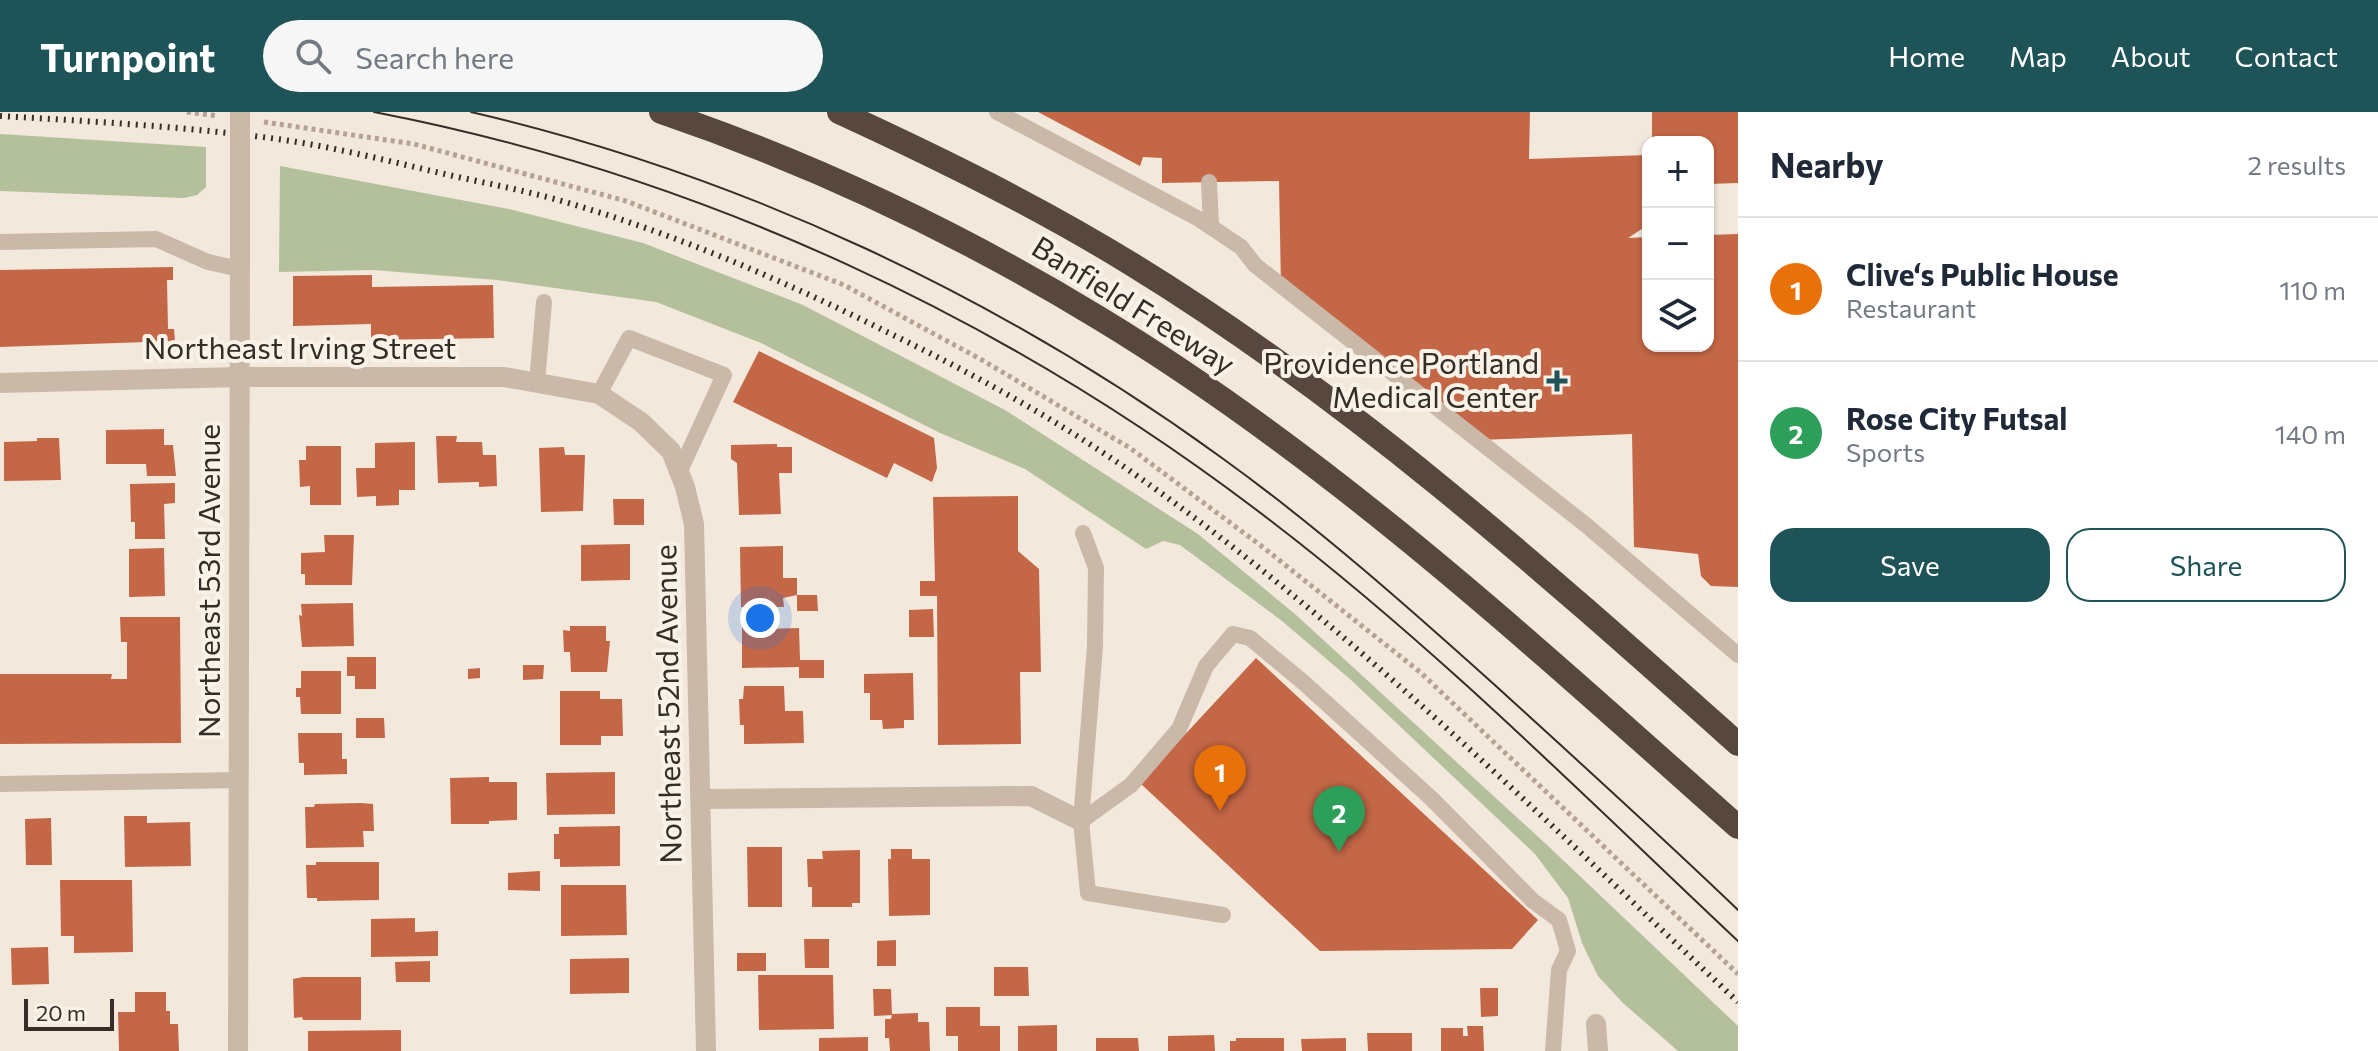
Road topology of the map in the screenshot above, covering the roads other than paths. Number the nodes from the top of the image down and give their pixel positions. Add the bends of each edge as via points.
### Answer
1 (661, 112) edge
2 (839, 112) edge
3 (997, 112) edge
4 (235, 115) edge
5 (1209, 182) dead end
6 (1211, 226) junction
7 (0, 242) edge
8 (240, 258) junction
9 (544, 302) dead end
10 (240, 377) junction
11 (537, 382) junction
12 (0, 383) edge
13 (599, 394) junction
14 (679, 473) junction
15 (1083, 533) dead end
16 (1738, 655) edge
17 (1738, 744) edge
18 (239, 780) junction
19 (0, 784) edge
20 (701, 799) junction
21 (1081, 821) junction
22 (1738, 827) edge
23 (1223, 915) dead end
24 (1596, 1024) dead end
25 (238, 1051) edge
26 (706, 1051) edge
27 (1553, 1051) edge
28 (1598, 1051) edge

1 - 22 highway, Banfield Freeway via 808,167 906,213 1100,318 1194,380 1457,581
2 - 17 highway, Banfield Freeway via 1036,209 1230,328 1498,533
3 - 6 lane
4 - 8 street, Northeast 53rd Avenue, bridge
5 - 6 lane
6 - 16 lane via 1586,525
7 - 8 lane via 156,239 208,262
8 - 10 street, Northeast 53rd Avenue
9 - 11 lane
10 - 11 street, Northeast Irving Street via 504,377
10 - 12 street, Northeast Irving Street
10 - 18 street, Northeast 53rd Avenue
11 - 13 street, Northeast Irving Street
13 - 14 street, Northeast 52nd Avenue via 641,422 671,451
13 - 14 lane via 629,338 724,375
14 - 20 street, Northeast 52nd Avenue via 694,524
15 - 21 lane via 1096,568
18 - 19 lane
18 - 25 street, Northeast 53rd Avenue
20 - 21 street via 1031,796
20 - 26 street, Northeast 52nd Avenue
21 - 23 lane via 1088,893
21 - 27 lane via 1131,785 1179,729 1206,666 1233,634 1250,638 1559,920 1568,951 1559,970
24 - 28 street

